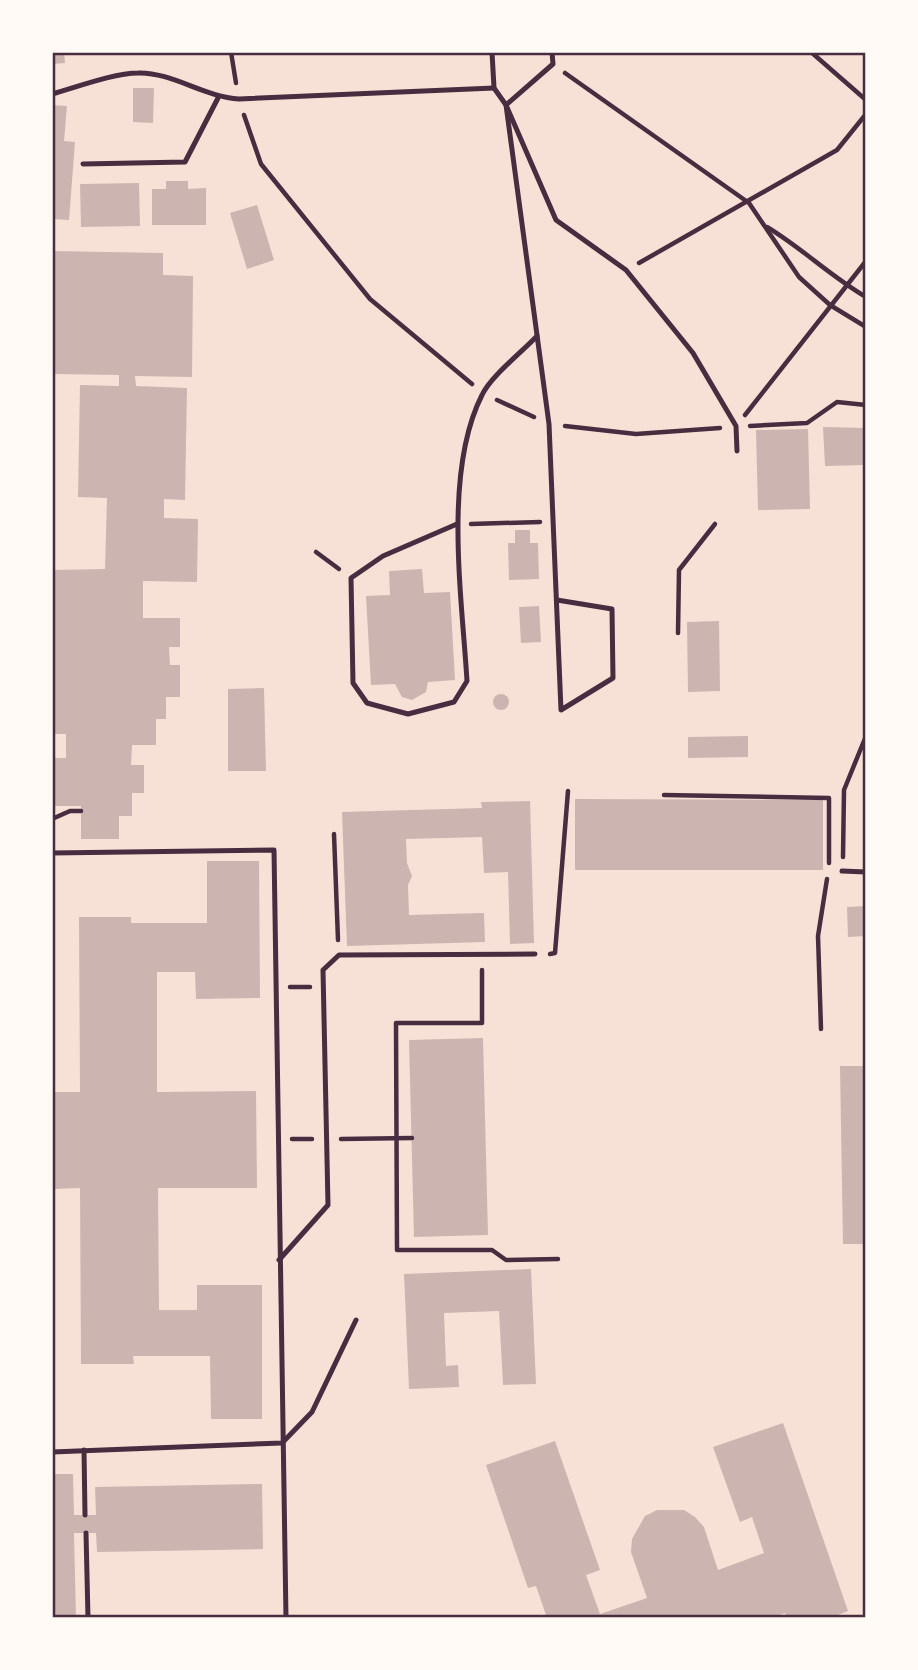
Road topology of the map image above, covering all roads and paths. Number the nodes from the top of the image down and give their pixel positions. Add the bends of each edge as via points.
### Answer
1 (230, 52) edge
2 (492, 52) edge
3 (552, 52) edge
4 (810, 52) edge
5 (553, 64) junction
6 (494, 88) junction
7 (52, 94) edge
8 (218, 98) junction
9 (239, 99) junction
10 (866, 100) edge
11 (506, 105) junction
12 (866, 114) edge
13 (83, 164) dead end
14 (749, 203) junction
15 (766, 226) junction
16 (866, 261) edge
17 (626, 271) junction
18 (846, 286) junction
19 (866, 297) edge
20 (830, 305) junction
21 (866, 327) edge
22 (537, 336) junction
23 (482, 393) junction
24 (866, 405) edge
25 (550, 424) junction
26 (736, 426) junction
27 (737, 451) dead end
28 (866, 519) edge
29 (555, 521) junction
30 (457, 524) junction
31 (715, 524) dead end
32 (316, 552) dead end
33 (351, 578) junction
34 (866, 594) edge
35 (557, 600) junction
36 (678, 633) dead end
37 (866, 736) edge
38 (568, 791) dead end
39 (664, 795) dead end
40 (81, 811) dead end
41 (52, 819) edge
42 (334, 834) dead end
43 (52, 853) edge
44 (842, 871) joint
45 (866, 872) edge
46 (344, 879) dead end
47 (336, 880) junction
48 (535, 954) joint
49 (339, 955) junction
50 (482, 955) junction
51 (821, 1029) dead end
52 (412, 1138) dead end
53 (326, 1139) junction
54 (397, 1139) junction
55 (558, 1259) dead end
56 (279, 1260) junction
57 (356, 1320) dead end
58 (282, 1443) junction
59 (84, 1450) junction
60 (52, 1452) edge
61 (85, 1515) dead end
62 (86, 1533) dead end
63 (88, 1618) edge
64 (286, 1618) edge

1 - 9 path
2 - 6 lane
3 - 5 lane
4 - 10 path
5 - 11 lane
5 - 14 path
6 - 9 lane
6 - 11 lane
7 - 8 lane via 137,72
8 - 9 lane
8 - 13 lane via 185,162
9 - 23 path via 261,164 370,299
11 - 17 lane via 556,220
11 - 22 lane
12 - 14 path via 837,150
14 - 15 path
14 - 17 path
15 - 18 path via 802,248
15 - 20 path via 799,277
16 - 18 path
17 - 26 lane via 693,353
18 - 19 path
18 - 20 path
20 - 21 path
20 - 26 path
22 - 23 lane
22 - 25 lane
23 - 25 path
23 - 30 lane via 465,447
24 - 26 path via 837,402 807,423
25 - 26 path via 636,434
25 - 29 lane
26 - 27 lane
28 - 34 lane
29 - 30 path
29 - 35 lane
30 - 33 lane via 383,556
30 - 33 lane via 467,681 454,702 408,714 367,703 353,683
31 - 36 path via 679,570
32 - 33 path
35 - 35 lane via 561,696 561,709 613,678 612,609
37 - 44 path via 844,790
38 - 48 path via 555,954
39 - 51 path via 829,799 829,871 818,936
40 - 41 path
42 - 47 path
43 - 56 lane via 274,850
44 - 45 lane
46 - 47 path
47 - 49 path
48 - 50 lane
49 - 50 lane
49 - 53 lane via 323,970
50 - 54 path via 482,1023 396,1023
52 - 54 path
53 - 54 path
53 - 56 lane via 328,1205
54 - 55 path via 397,1250 492,1250 506,1260
56 - 58 lane
57 - 58 lane via 312,1412
58 - 59 lane
58 - 64 lane
59 - 60 lane
59 - 61 lane
62 - 63 lane

